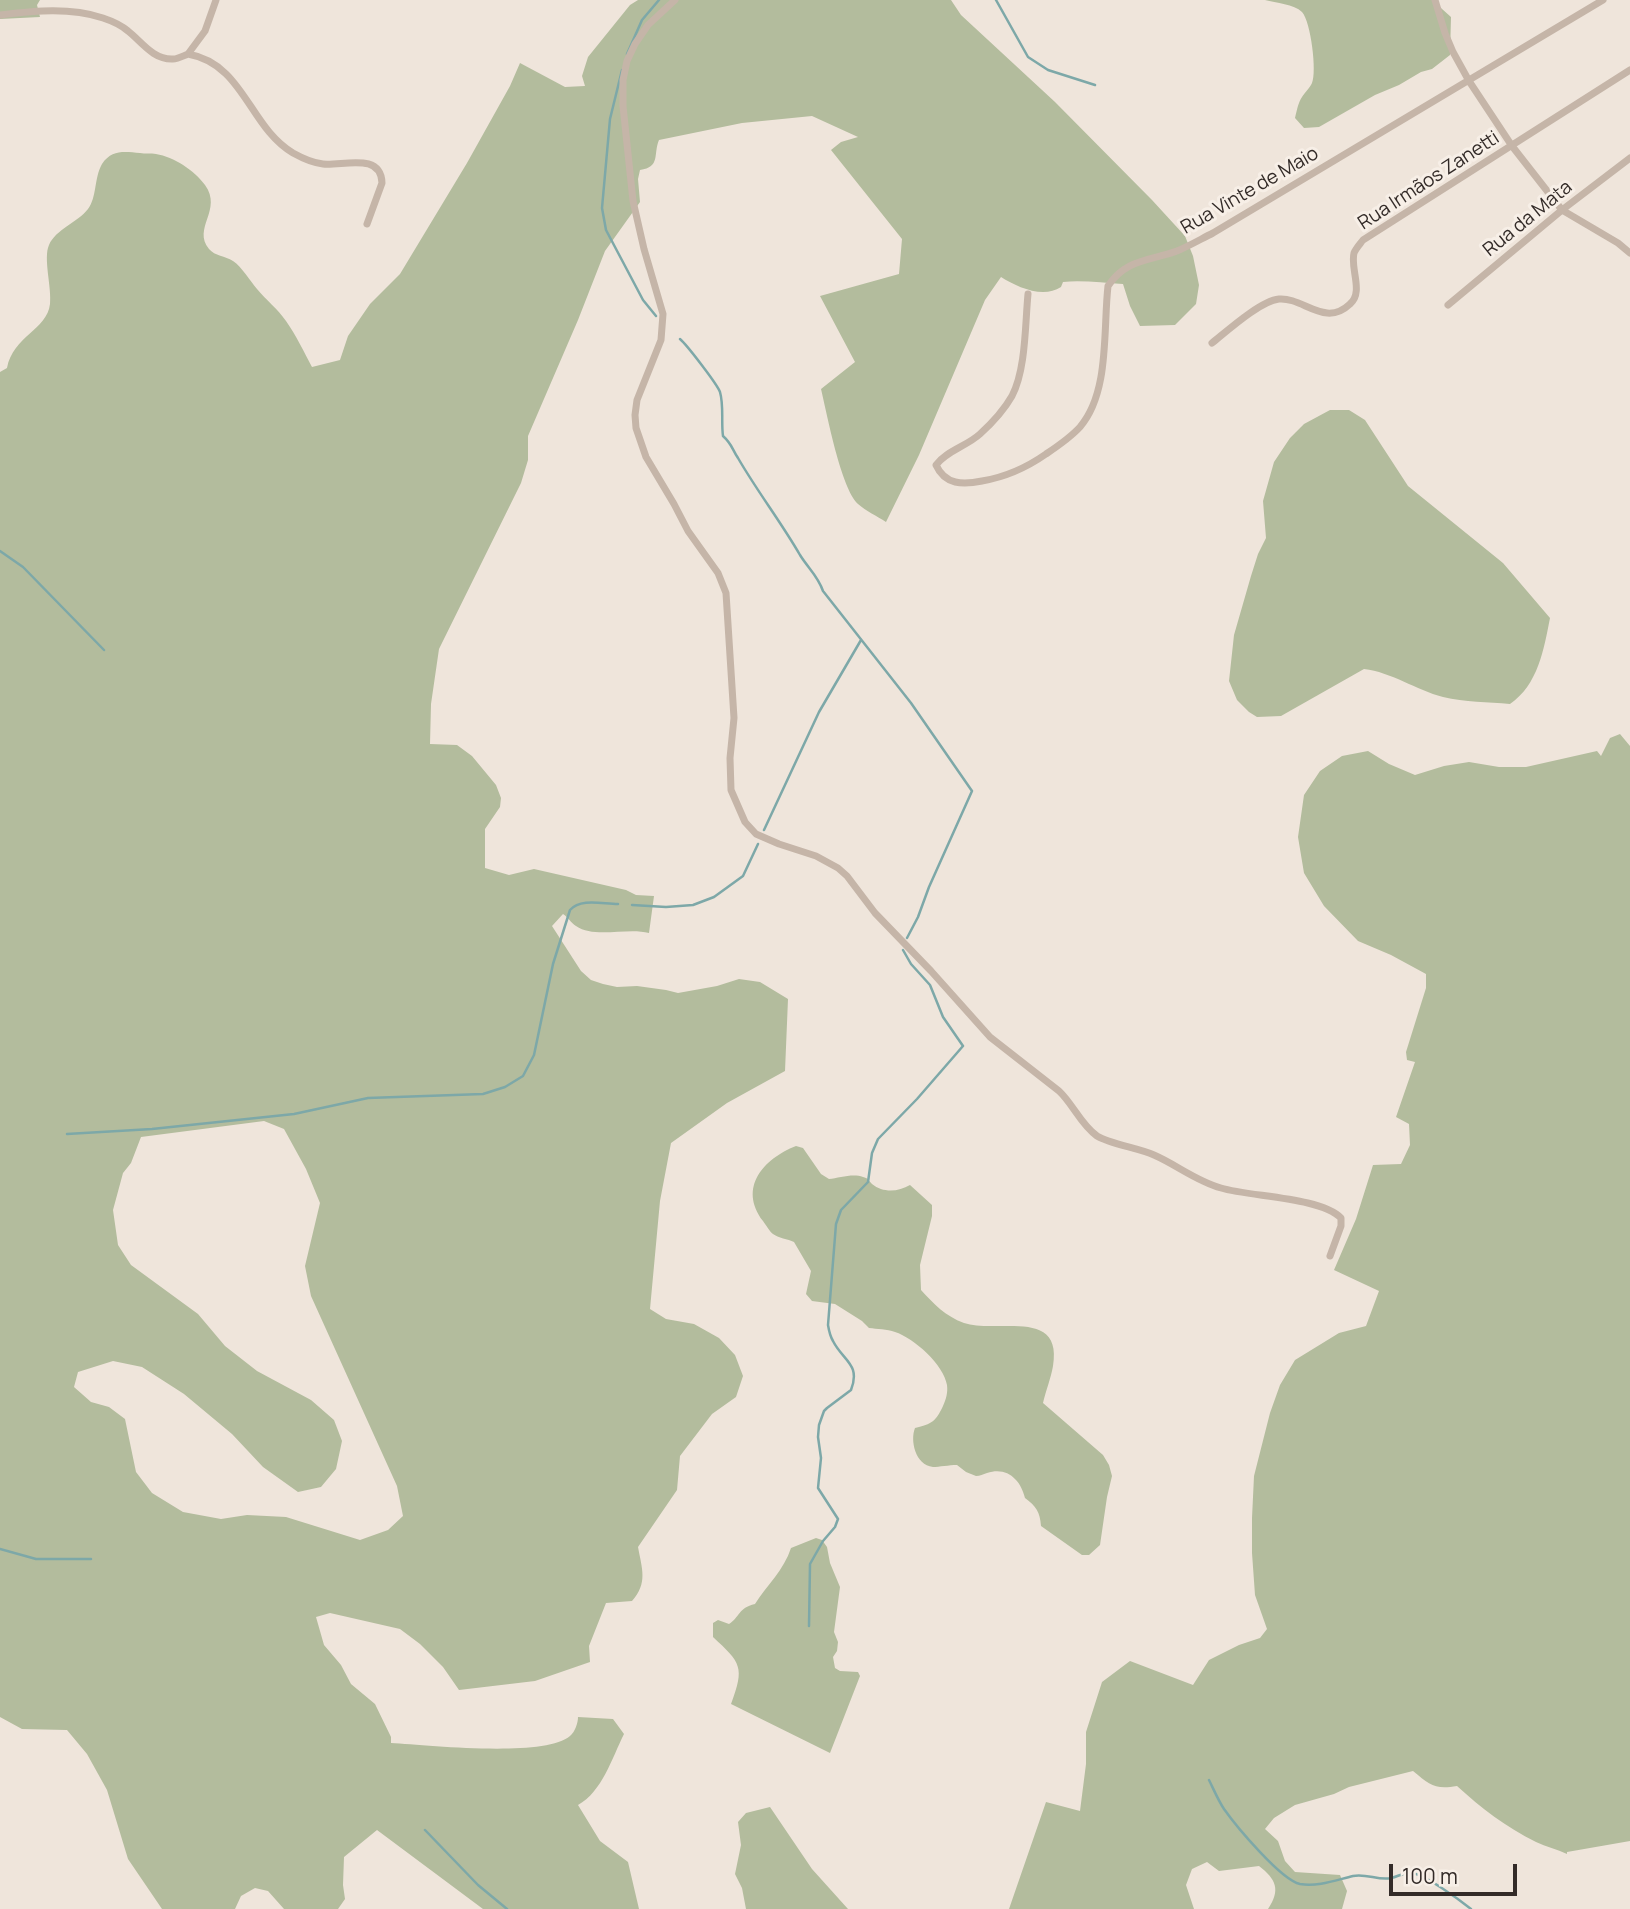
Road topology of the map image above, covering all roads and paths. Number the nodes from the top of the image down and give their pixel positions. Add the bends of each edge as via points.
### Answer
1 (216, 0) edge
2 (674, 0) edge
3 (1604, 0) edge
4 (1438, 1) edge
5 (0, 15) edge
6 (188, 54) junction
7 (1630, 70) edge
8 (1469, 81) junction
9 (1512, 146) junction
10 (1630, 158) edge
11 (1562, 210) junction
12 (367, 224) dead end
13 (1630, 253) edge
14 (1028, 294) dead end
15 (1448, 305) dead end
16 (1212, 343) dead end
17 (1330, 1256) dead end

1 - 6 street via 205,31
2 - 17 street via 635,44 623,80 633,201 663,314 661,340 637,400 636,428 646,457 726,593 734,718 730,775 737,807 756,834 816,856 848,876 875,913 989,1037 1067,1098 1096,1135 1153,1155 1223,1189 1307,1203 1336,1213 1341,1226
3 - 8 street, Rua Vinte de Maio
4 - 8 street via 1445,33
5 - 6 street via 56,10 103,18 160,57
6 - 12 street via 209,60 233,80 272,135 290,151 321,164 363,162 378,169 382,183
7 - 9 street, Rua Irmãos Zanetti
8 - 9 street
8 - 14 street, Rua Vinte de Maio via 1192,244 1124,268 1108,286 1101,376 1091,410 1080,426 1031,465 1011,474 955,483 936,466 980,434 1011,397 1020,369
9 - 11 street
9 - 16 street, Rua Irmãos Zanetti via 1363,240 1353,256 1356,292 1347,307 1317,312 1279,299 1254,310
10 - 11 street, Rua da Mata
11 - 13 street
11 - 15 street, Rua da Mata

